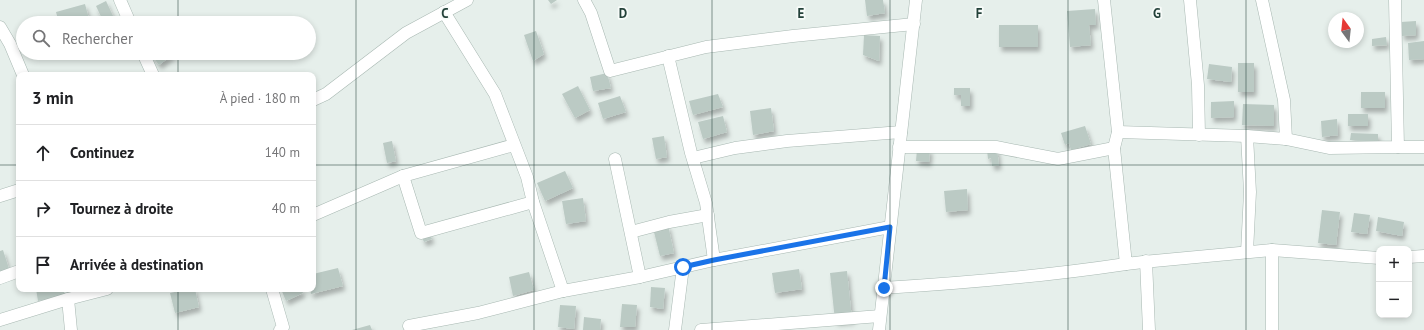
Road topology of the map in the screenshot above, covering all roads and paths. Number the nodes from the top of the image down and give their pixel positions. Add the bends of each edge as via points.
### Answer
1 (120, 0) edge
2 (467, 0) edge
3 (584, 0) edge
4 (916, 0) edge
5 (1104, 0) edge
6 (1190, 0) edge
7 (1262, 0) edge
8 (1395, 0) edge
9 (444, 12) junction
10 (127, 16) edge
11 (914, 24) junction
12 (2, 35) edge
13 (668, 56) junction
14 (147, 60) edge
15 (20, 72) edge
16 (152, 72) edge
17 (316, 99) edge
18 (901, 132) junction
19 (1118, 132) junction
20 (1199, 135) junction
21 (1247, 136) junction
22 (1286, 139) junction
23 (514, 145) junction
24 (899, 147) junction
25 (1398, 147) junction
26 (1424, 147) edge
27 (1114, 148) junction
28 (693, 158) junction
29 (615, 159) dead end
30 (404, 176) junction
31 (16, 191) edge
32 (0, 196) edge
33 (533, 202) junction
34 (316, 214) edge
35 (708, 215) junction
36 (890, 227) junction
37 (631, 232) junction
38 (1272, 250) junction
39 (1247, 252) junction
40 (1412, 256) edge
41 (1424, 256) edge
42 (1376, 258) edge
43 (714, 260) junction
44 (1146, 261) junction
45 (1126, 264) junction
46 (683, 267) junction
47 (16, 272) edge
48 (640, 277) junction
49 (0, 278) edge
50 (884, 288) junction
51 (563, 291) junction
52 (95, 292) edge
53 (273, 292) edge
54 (68, 299) junction
55 (880, 316) junction
56 (0, 320) edge
57 (409, 326) dead end
58 (71, 330) edge
59 (280, 330) edge
60 (675, 330) edge
61 (701, 330) edge
62 (879, 330) edge
63 (1149, 330) edge
64 (1272, 330) edge

1 - 10 street
2 - 9 street
3 - 13 street via 610,71
4 - 11 street
5 - 19 street
6 - 20 street via 1198,85
7 - 22 street via 1284,100
8 - 25 street
9 - 17 street via 406,33 326,94
9 - 23 street via 495,94
11 - 13 street via 706,47
11 - 18 street
12 - 15 street
13 - 28 street
14 - 16 street
18 - 24 street
18 - 28 street via 787,141 735,148
19 - 20 street
19 - 27 street
20 - 21 street
21 - 22 street
21 - 39 street via 1250,192
22 - 25 street via 1329,148
23 - 30 street
23 - 33 street via 527,177
24 - 27 street via 996,147 1058,160
24 - 36 street
25 - 26 street
27 - 45 street
28 - 35 street
29 - 37 street
30 - 33 street via 421,233
30 - 34 street
31 - 32 street
33 - 51 street
35 - 37 street
35 - 43 street
36 - 43 street
36 - 50 street
37 - 48 street
38 - 39 street
38 - 42 street
38 - 64 street
39 - 44 street
40 - 41 street
43 - 46 street
44 - 45 street
44 - 63 street
45 - 50 street via 1051,275
46 - 48 street
46 - 60 street
47 - 49 street
48 - 51 street
50 - 55 street
51 - 57 street via 478,313
52 - 54 street
53 - 59 street via 283,327
54 - 56 street
54 - 58 street
55 - 61 street
55 - 62 street

